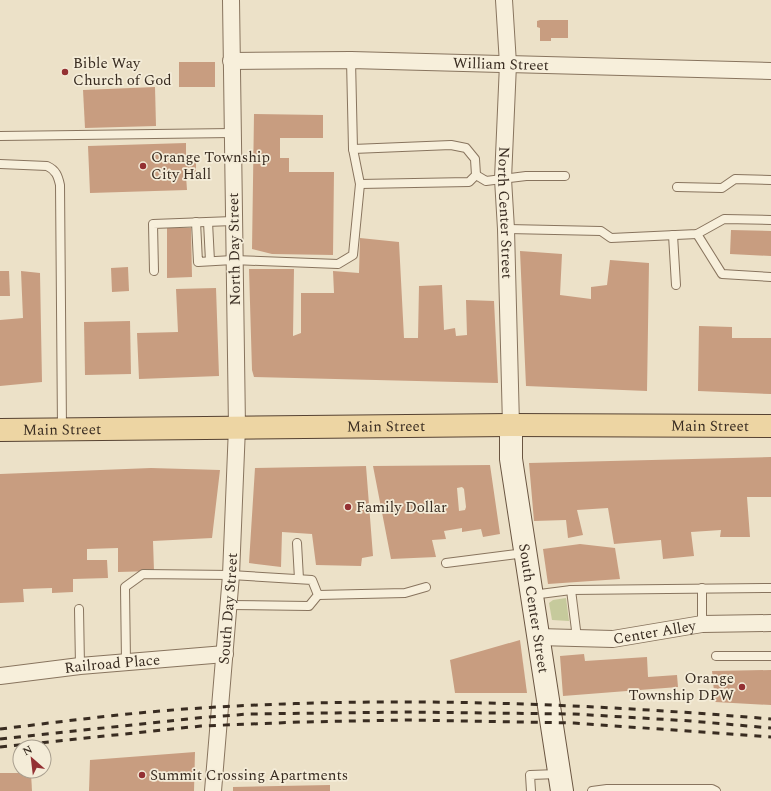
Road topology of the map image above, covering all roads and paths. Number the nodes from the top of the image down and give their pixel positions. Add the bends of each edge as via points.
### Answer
1 (231, 0) edge
2 (504, 0) edge
3 (352, 60) junction
4 (231, 61) junction
5 (508, 64) junction
6 (771, 71) edge
7 (232, 133) junction
8 (0, 136) edge
9 (353, 149) junction
10 (0, 164) edge
11 (476, 175) junction
12 (565, 176) dead end
13 (503, 179) junction
14 (771, 180) edge
15 (360, 184) junction
16 (677, 187) dead end
17 (771, 220) edge
18 (233, 221) junction
19 (196, 222) junction
20 (208, 222) junction
21 (506, 229) junction
22 (697, 234) junction
23 (673, 235) junction
24 (233, 260) junction
25 (210, 261) junction
26 (154, 271) dead end
27 (771, 277) edge
28 (676, 285) dead end
29 (511, 425) junction
30 (771, 426) edge
31 (237, 427) junction
32 (62, 428) junction
33 (0, 430) edge
34 (297, 543) dead end
35 (525, 553) junction
36 (446, 563) dead end
37 (232, 575) junction
38 (299, 579) junction
39 (426, 587) dead end
40 (702, 588) junction
41 (771, 588) edge
42 (571, 590) junction
43 (318, 595) junction
44 (532, 595) junction
45 (229, 605) junction
46 (79, 609) dead end
47 (771, 623) edge
48 (702, 624) junction
49 (538, 637) junction
50 (576, 638) junction
51 (225, 654) junction
52 (716, 656) dead end
53 (771, 656) edge
54 (126, 662) junction
55 (80, 666) junction
56 (0, 676) edge
57 (561, 782) edge
58 (615, 790) edge
59 (212, 791) edge
60 (531, 791) edge
61 (592, 791) edge
62 (716, 791) edge

1 - 4 street, North Day Street
2 - 5 street, North Center Street
3 - 4 street, William Street
3 - 5 street, William Street
3 - 9 lane
4 - 7 street, North Day Street
5 - 6 street, William Street
5 - 13 street, North Center Street
7 - 8 lane
7 - 18 street, North Day Street
9 - 11 lane via 451,144 466,148 475,159
9 - 15 lane
10 - 32 lane via 48,166 58,175
11 - 13 lane via 486,181
11 - 15 lane via 469,182
12 - 13 lane
13 - 21 street, North Center Street
14 - 16 lane via 735,178 722,188
15 - 24 lane via 353,255 338,264
17 - 22 lane via 724,219
18 - 20 lane
18 - 24 street, North Day Street
19 - 20 lane
19 - 25 lane via 198,262
19 - 26 lane via 153,224
20 - 25 lane
21 - 23 lane via 601,231 611,238
21 - 29 street, North Center Street
22 - 23 lane
22 - 27 lane via 722,274
23 - 28 lane
24 - 25 lane
24 - 31 street, North Day Street
29 - 30 main road, Main Street
29 - 31 main road, Main Street
29 - 35 main road, South Center Street via 511,459
31 - 32 main road, Main Street
31 - 37 street, South Day Street
32 - 33 main road, Main Street
34 - 38 lane
35 - 36 lane
35 - 44 main road, South Center Street
37 - 38 lane
37 - 45 street, South Day Street
37 - 54 lane via 143,574 125,587
38 - 43 lane via 312,580
39 - 43 lane via 405,593
40 - 41 lane
40 - 42 lane
40 - 48 lane
42 - 44 lane
42 - 50 lane
43 - 45 lane via 309,606
44 - 49 main road, South Center Street
45 - 51 street, South Day Street
46 - 55 lane
47 - 48 street, Center Alley
48 - 50 street, Center Alley via 613,639
49 - 50 street, Center Alley
49 - 57 main road, South Center Street
51 - 54 street, Railroad Place
51 - 59 street, South Day Street
52 - 53 lane
54 - 55 street, Railroad Place
55 - 56 street, Railroad Place
57 - 60 lane via 530,774
58 - 61 lane
58 - 62 lane

